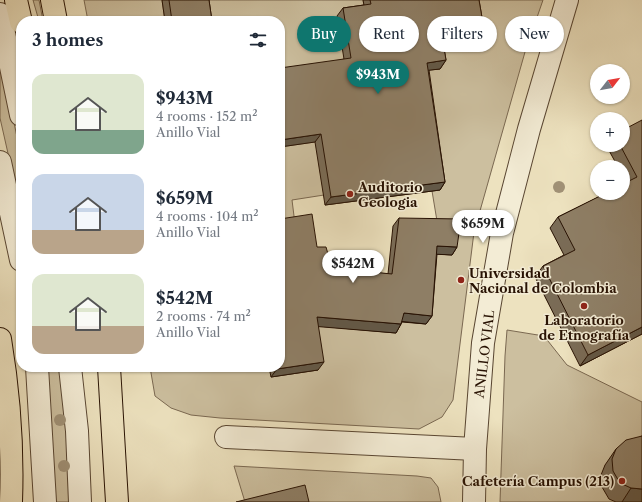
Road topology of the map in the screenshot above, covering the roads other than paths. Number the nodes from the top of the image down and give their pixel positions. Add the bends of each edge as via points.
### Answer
1 (16, 0) edge
2 (52, 0) edge
3 (568, 0) edge
4 (0, 14) edge
5 (20, 16) edge
6 (55, 16) edge
7 (16, 91) edge
8 (0, 162) edge
9 (16, 237) edge
10 (0, 339) edge
11 (2, 366) edge
12 (37, 372) edge
13 (71, 372) edge
14 (96, 372) edge
15 (109, 372) edge
16 (226, 437) dead end
17 (475, 449) junction
18 (114, 454) junction
19 (11, 502) edge
20 (45, 502) edge
21 (80, 502) edge
22 (117, 502) edge
23 (474, 502) edge

1 - 5 main road
2 - 6 main road
3 - 17 street, ANILLO VIAL via 529,129 502,233 483,343
4 - 7 street
8 - 9 street
10 - 11 main road
11 - 19 main road via 9,408
12 - 20 street
13 - 21 street via 77,431
14 - 18 main road
15 - 18 main road
16 - 17 street
17 - 23 street, ANILLO VIAL
18 - 22 main road

